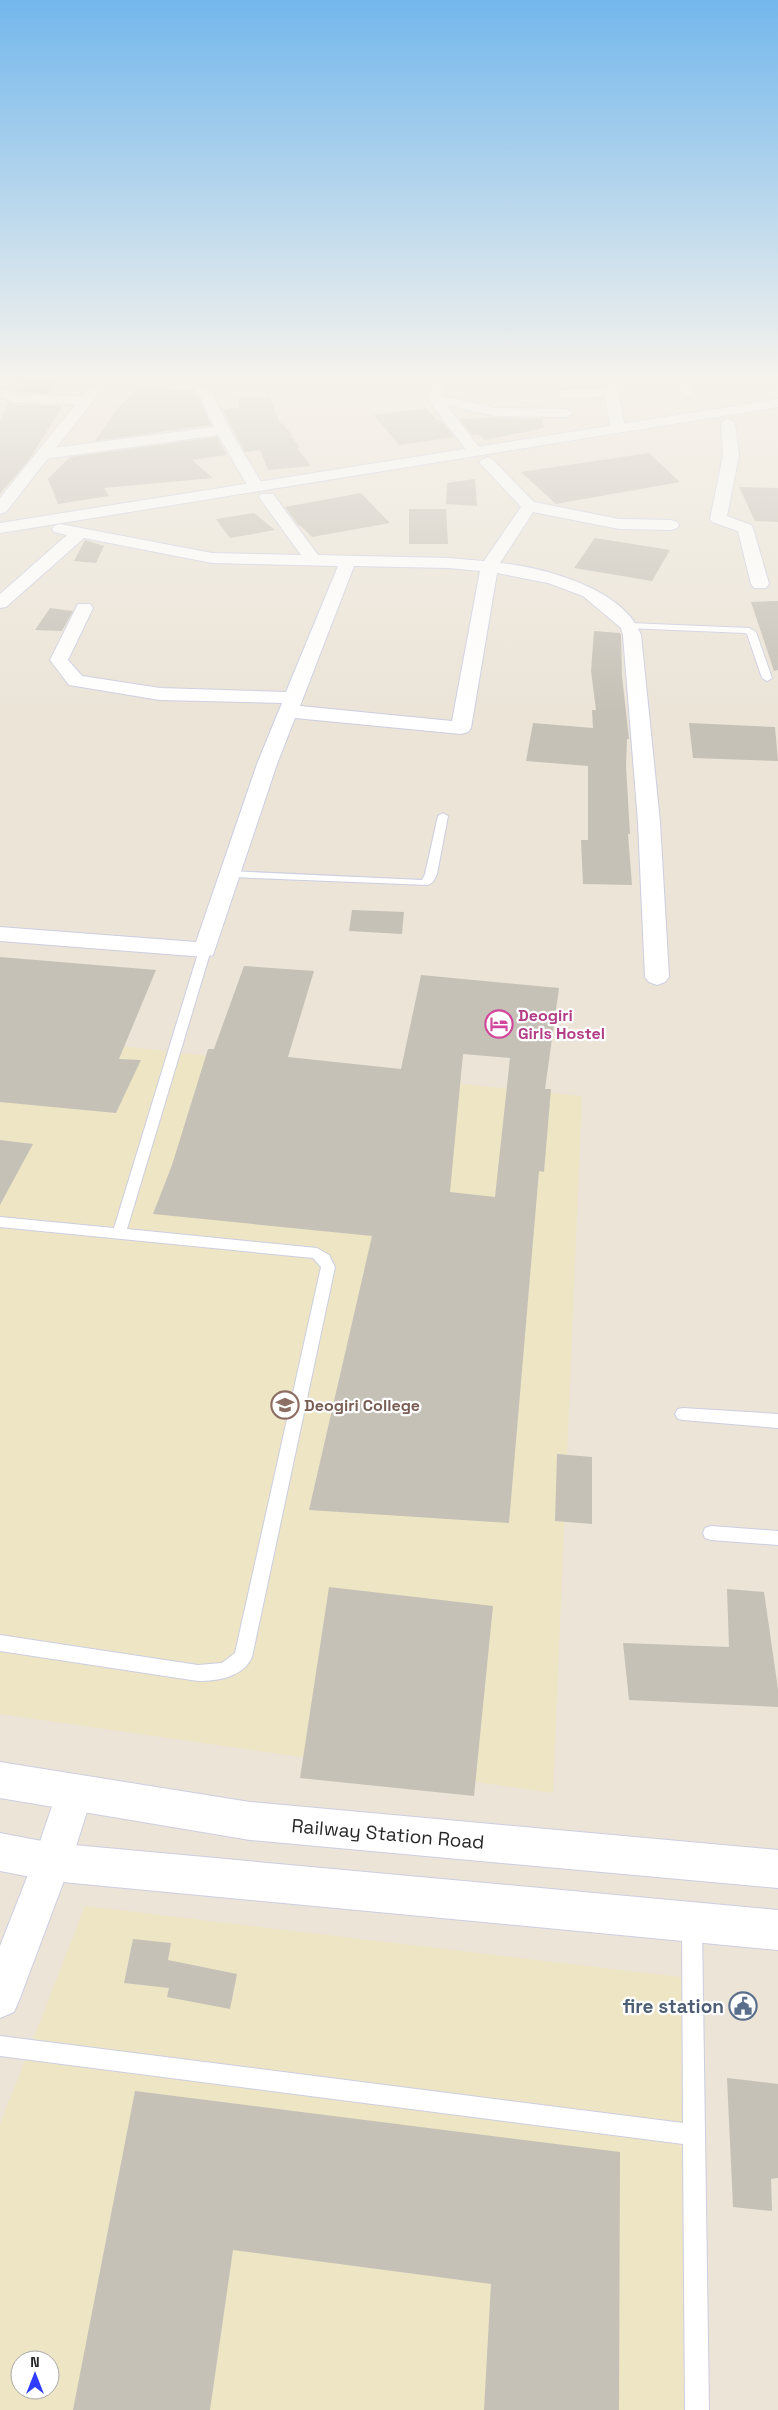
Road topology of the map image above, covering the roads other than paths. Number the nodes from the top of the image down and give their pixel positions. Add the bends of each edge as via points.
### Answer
1 (19, 486) edge
2 (259, 486) edge
3 (297, 486) edge
4 (510, 486) edge
5 (725, 486) edge
6 (262, 492) junction
7 (529, 506) junction
8 (0, 509) edge
9 (671, 525) dead end
10 (1, 528) edge
11 (33, 528) junction
12 (60, 529) junction
13 (80, 533) junction
14 (312, 560) junction
15 (348, 561) junction
16 (490, 567) junction
17 (760, 584) dead end
18 (0, 604) edge
19 (84, 608) dead end
20 (629, 626) junction
21 (767, 678) dead end
22 (291, 705) junction
23 (443, 816) dead end
24 (230, 874) junction
25 (0, 934) edge
26 (205, 950) junction
27 (657, 977) dead end
28 (0, 1222) edge
29 (119, 1233) junction
30 (683, 1414) dead end
31 (778, 1421) edge
32 (711, 1533) dead end
33 (778, 1538) edge
34 (0, 1643) edge
35 (0, 1780) edge
36 (74, 1792) junction
37 (0, 1852) edge
38 (52, 1862) junction
39 (778, 1869) edge
40 (692, 1922) junction
41 (778, 1930) edge
42 (0, 1998) edge
43 (0, 2046) edge
44 (694, 2135) junction
45 (697, 2410) edge

1 - 8 street
2 - 6 street
3 - 6 street
4 - 7 street
5 - 17 street via 718,519 745,528
6 - 11 street
6 - 12 street
6 - 14 street
7 - 9 street via 619,524
7 - 16 street
10 - 11 street
11 - 12 street
12 - 13 street
13 - 14 street via 212,558
13 - 18 street
14 - 15 street
15 - 16 street
15 - 22 street
16 - 20 street via 554,579 589,592
16 - 22 street via 461,728
19 - 22 street via 59,660 76,681 160,694
20 - 21 lane via 746,630 750,632
20 - 27 street via 649,822
22 - 24 street via 267,764
23 - 24 lane via 431,874 424,883
24 - 26 street
25 - 26 street
26 - 29 lane
28 - 29 lane
29 - 34 lane via 316,1253 328,1267 243,1657 231,1669 198,1673
30 - 31 lane
32 - 33 lane
35 - 36 street, Railway Station Road
36 - 38 street
36 - 39 street, Railway Station Road via 250,1822
37 - 38 street
38 - 40 street
38 - 42 street
40 - 41 street
40 - 44 lane
43 - 44 lane
44 - 45 lane

